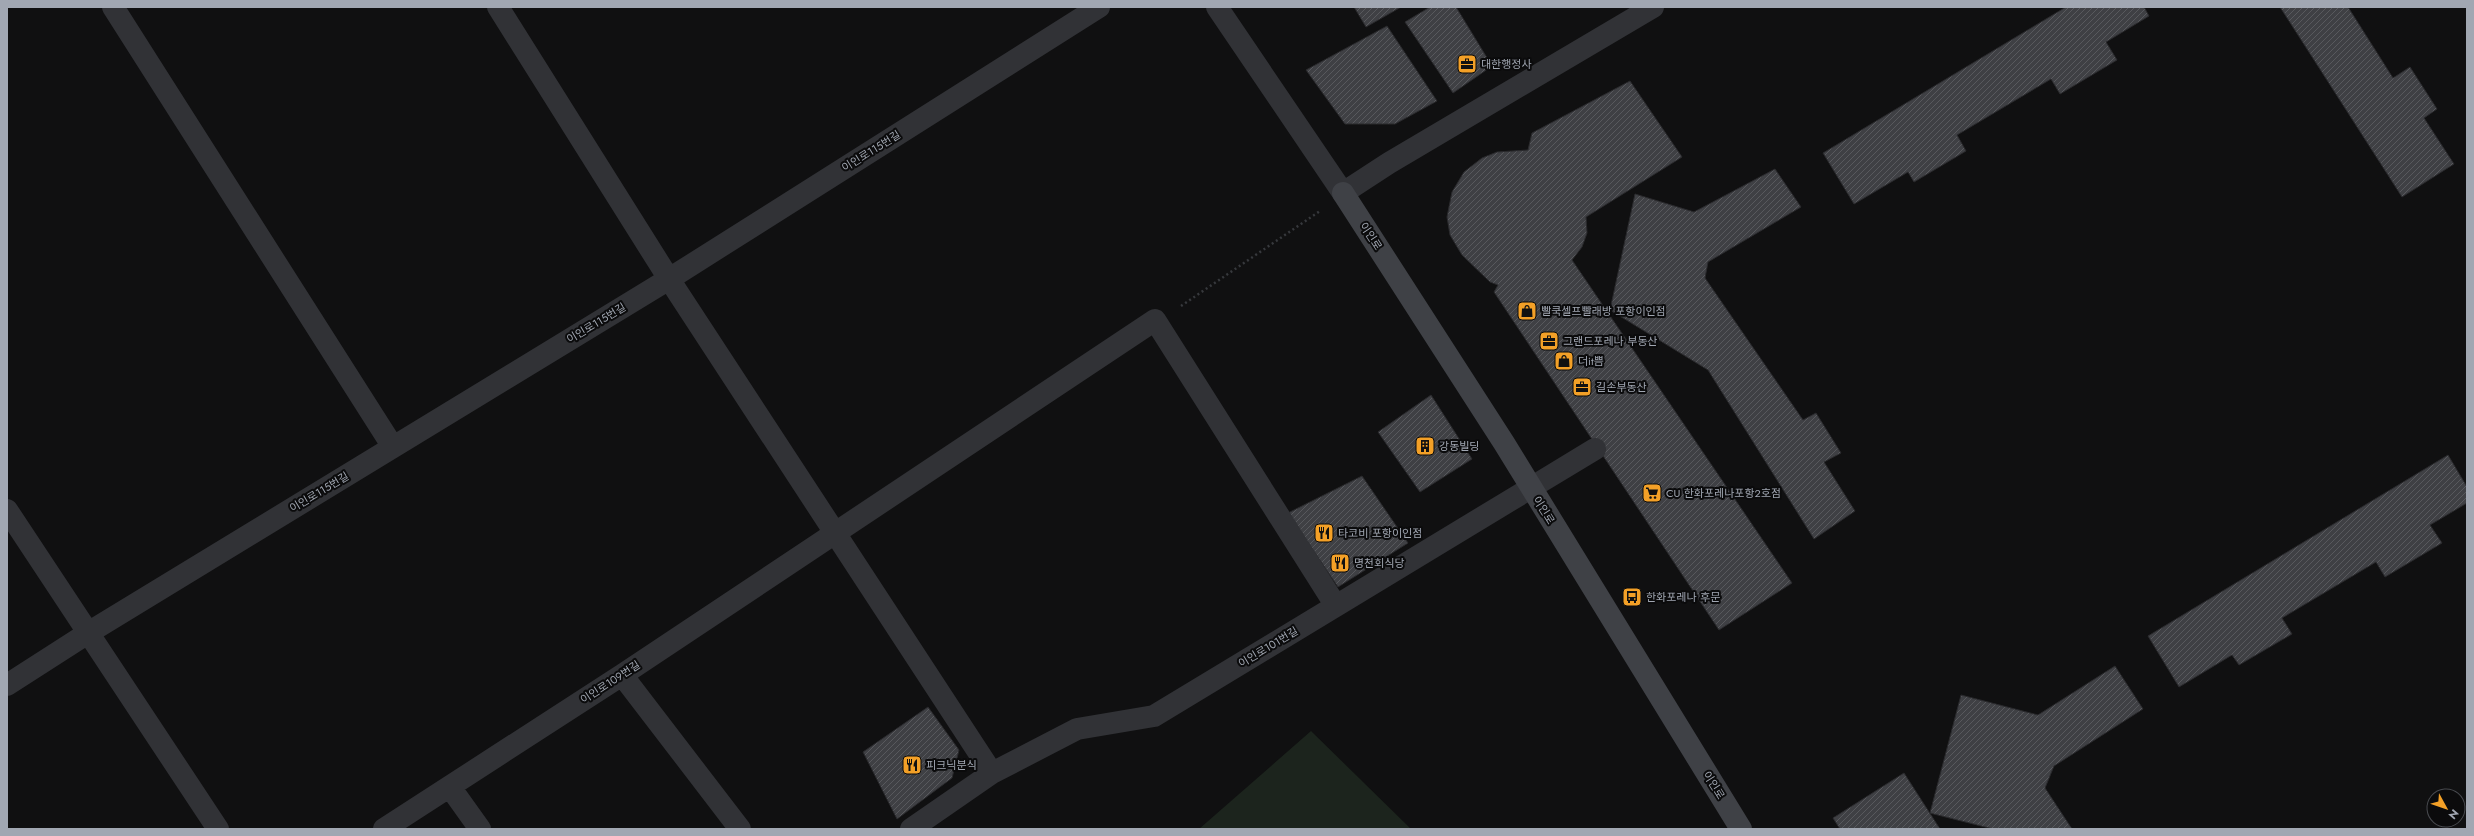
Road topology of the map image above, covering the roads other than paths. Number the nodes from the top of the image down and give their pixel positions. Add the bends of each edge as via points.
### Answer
1 (113, 7) edge
2 (498, 7) edge
3 (1099, 7) edge
4 (1217, 7) edge
5 (1653, 7) edge
6 (1343, 193) junction
7 (669, 279) junction
8 (394, 447) junction
9 (1595, 449) dead end
10 (1531, 488) junction
11 (7, 510) edge
12 (835, 533) junction
13 (1336, 606) junction
14 (88, 633) junction
15 (622, 675) junction
16 (7, 685) edge
17 (992, 773) junction
18 (450, 786) junction
19 (218, 829) edge
20 (384, 829) edge
21 (480, 829) edge
22 (740, 829) edge
23 (911, 829) edge
24 (1741, 829) edge

1 - 8 street
2 - 7 street
3 - 7 street, 이인로115번길
4 - 6 street
5 - 6 street via 1389,163
6 - 10 street, 이인로
7 - 8 street, 이인로115번길
7 - 12 street
8 - 14 street, 이인로115번길
9 - 10 street, 이인로101번길
10 - 13 street, 이인로101번길
10 - 24 street, 이인로
11 - 14 street
12 - 13 street, 이인로109번길 via 1155,320
12 - 15 street, 이인로109번길
12 - 17 street
13 - 17 street, 이인로101번길 via 1154,716 1077,729
14 - 16 street, 이인로115번길
14 - 19 street
15 - 18 street, 이인로109번길
15 - 22 street
17 - 23 street, 이인로101번길
18 - 20 street, 이인로109번길
18 - 21 street

